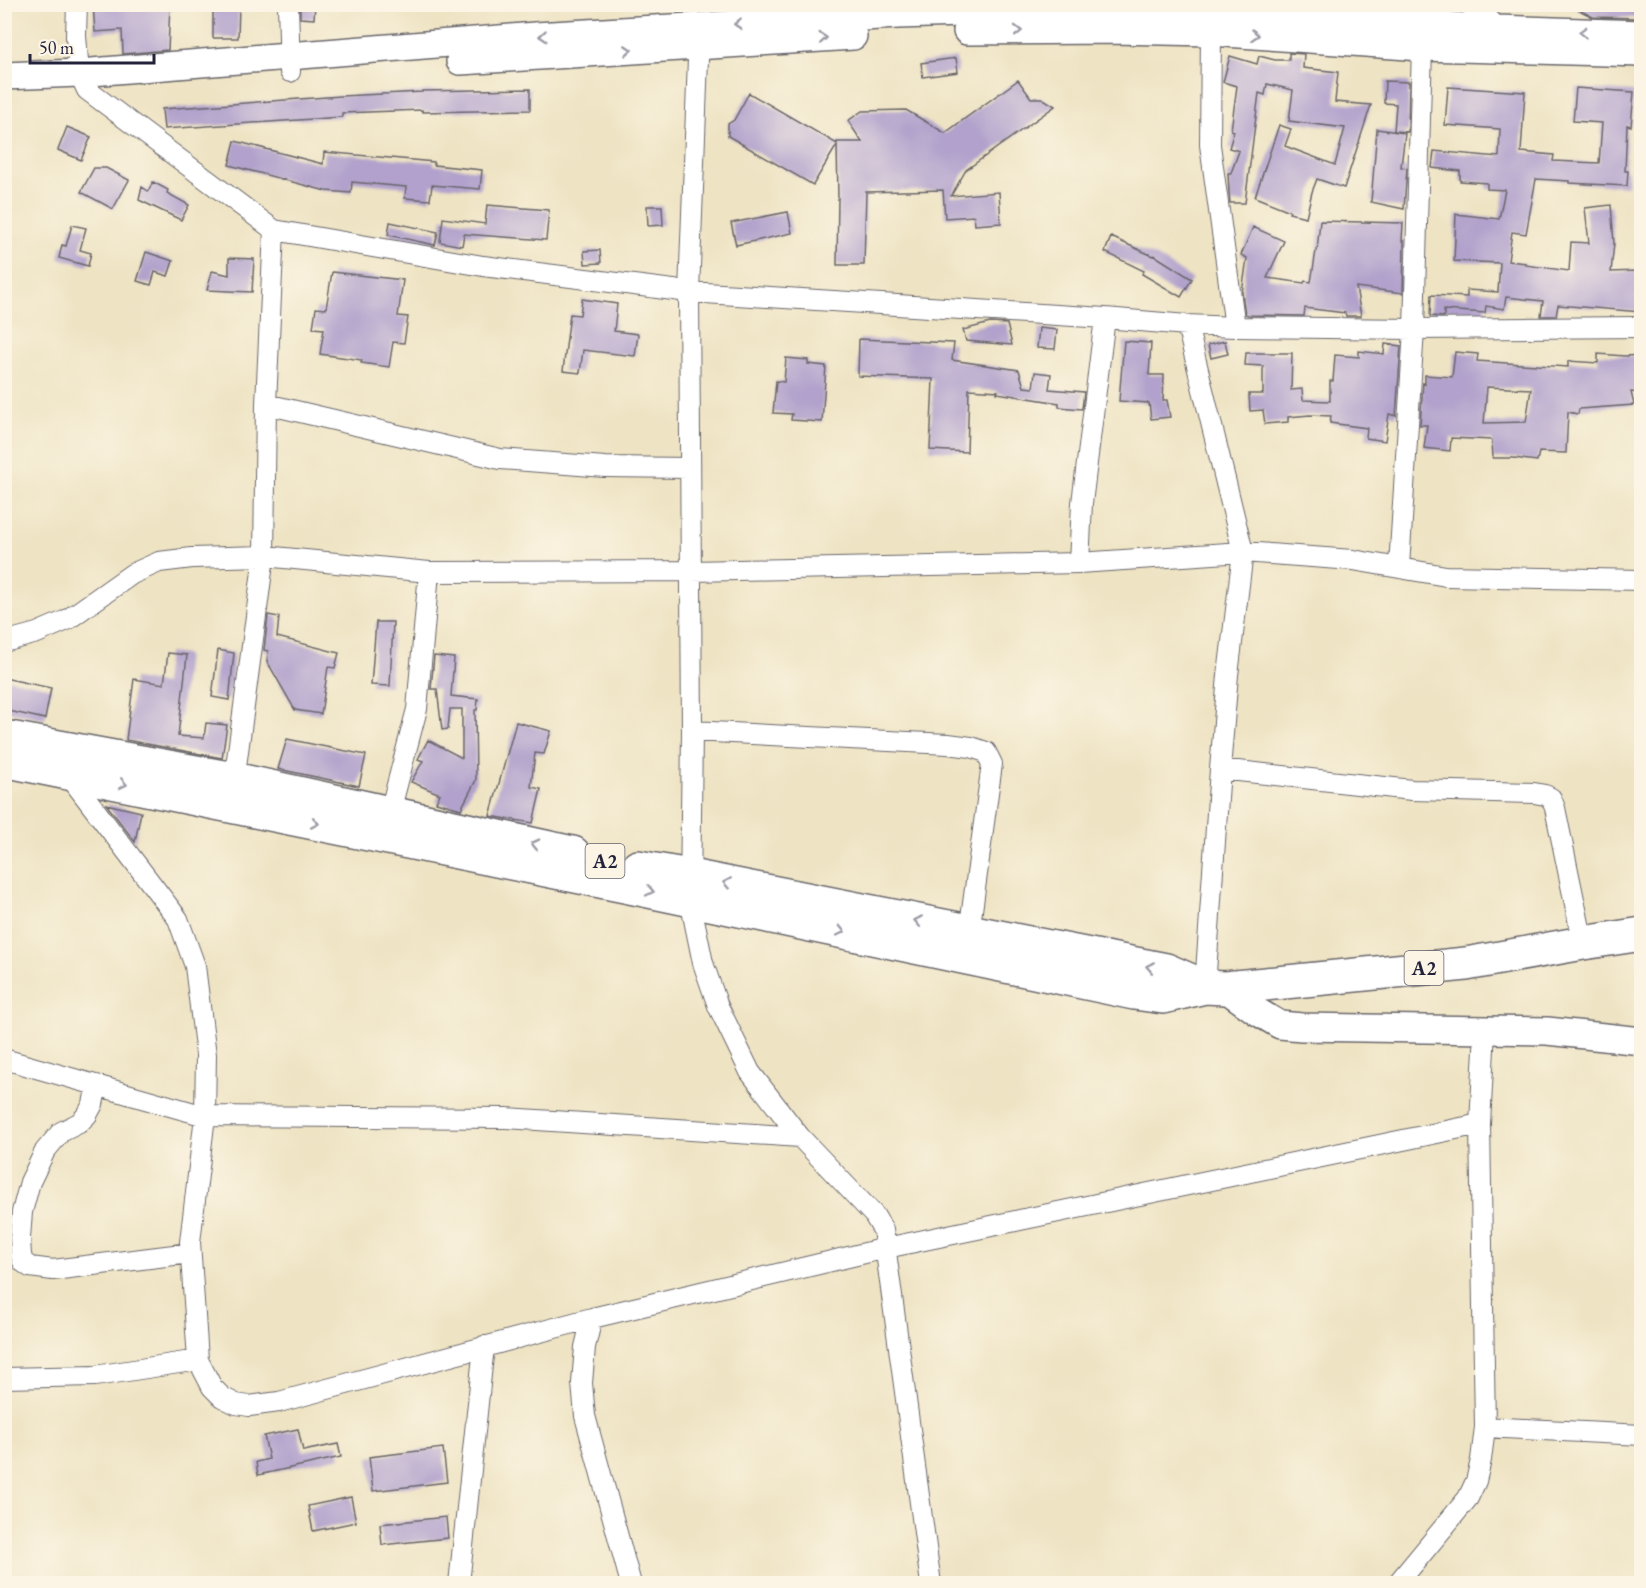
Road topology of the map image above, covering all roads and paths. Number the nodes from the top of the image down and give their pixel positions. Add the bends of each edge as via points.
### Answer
1 (76, 4) edge
2 (288, 4) edge
3 (1468, 4) edge
4 (1212, 17) edge
5 (898, 18) edge
6 (1320, 29) junction
7 (699, 36) junction
8 (1497, 39) junction
9 (1639, 43) edge
10 (1422, 47) junction
11 (290, 64) junction
12 (4, 76) edge
13 (83, 82) junction
14 (4, 93) edge
15 (274, 230) junction
16 (689, 292) junction
17 (1105, 318) junction
18 (1187, 325) junction
19 (1235, 327) junction
20 (1641, 327) edge
21 (1414, 329) junction
22 (266, 404) junction
23 (690, 468) junction
24 (1243, 552) junction
25 (264, 556) junction
26 (1079, 563) junction
27 (1399, 567) junction
28 (692, 571) junction
29 (429, 572) junction
30 (1641, 580) edge
31 (4, 642) edge
32 (692, 731) junction
33 (4, 737) edge
34 (4, 760) edge
35 (69, 761) junction
36 (1220, 769) junction
37 (232, 793) junction
38 (387, 825) junction
39 (690, 888) junction
40 (1641, 934) edge
41 (1583, 943) junction
42 (967, 945) junction
43 (1215, 987) junction
44 (1485, 1030) junction
45 (1641, 1041) edge
46 (4, 1059) edge
47 (97, 1085) junction
48 (205, 1116) junction
49 (1480, 1124) junction
50 (800, 1137) junction
51 (886, 1248) junction
52 (190, 1253) junction
53 (592, 1318) junction
54 (484, 1346) junction
55 (198, 1360) junction
56 (4, 1378) edge
57 (1485, 1427) junction
58 (1641, 1435) edge
59 (459, 1584) edge
60 (631, 1584) edge
61 (931, 1584) edge
62 (1397, 1584) edge

1 - 13 street
2 - 11 street
3 - 8 street via 1486,17
4 - 5 street via 1113,30
4 - 6 street
4 - 19 street via 1210,145
5 - 7 street
6 - 8 street
6 - 10 street
7 - 11 street
7 - 16 street
8 - 9 street
8 - 10 street
10 - 21 street
11 - 13 street
12 - 13 street
13 - 14 street
13 - 15 street
15 - 16 street via 483,266
15 - 22 street
16 - 17 street
16 - 23 street
17 - 18 street
17 - 26 street via 1082,503
18 - 19 street
18 - 24 street
19 - 21 street
20 - 21 street
21 - 27 street
22 - 23 street via 500,459 605,467
22 - 25 street
23 - 28 street
24 - 26 street
24 - 27 street
24 - 36 street
25 - 29 street
25 - 31 street via 159,562 132,574 67,620
25 - 37 street
26 - 28 street
27 - 30 street via 1446,576
28 - 29 street
28 - 32 street
29 - 38 street via 417,709
32 - 39 street
32 - 42 street via 948,744 986,752 992,764
33 - 35 highway, A2
34 - 35 highway, A2
35 - 37 highway, A2
35 - 48 street via 178,919 195,966 206,1055
36 - 41 street via 1412,790 1545,795 1551,798 1554,808
36 - 43 street
37 - 38 highway, A2
38 - 39 highway, A2
39 - 42 highway, A2
39 - 50 street via 702,963 718,1006 750,1072
40 - 41 highway, A2
41 - 43 highway, A2 via 1466,964
42 - 43 highway, A2 via 1134,993 1164,997
43 - 44 street via 1280,1025
44 - 45 street via 1547,1031
44 - 49 street
46 - 47 street
47 - 48 street
47 - 52 street via 87,1115 61,1132 45,1151 30,1182 22,1212 23,1262 30,1267 53,1270
48 - 50 street via 506,1118
48 - 52 street
49 - 51 street
49 - 57 street
50 - 51 street via 874,1215 883,1230
51 - 53 street
51 - 61 street
52 - 55 street
53 - 54 street
53 - 60 street via 582,1374 585,1416
54 - 55 street via 279,1402 249,1406 222,1397
54 - 59 street
55 - 56 street via 94,1376
57 - 58 street
57 - 62 street via 1476,1481 1468,1498

